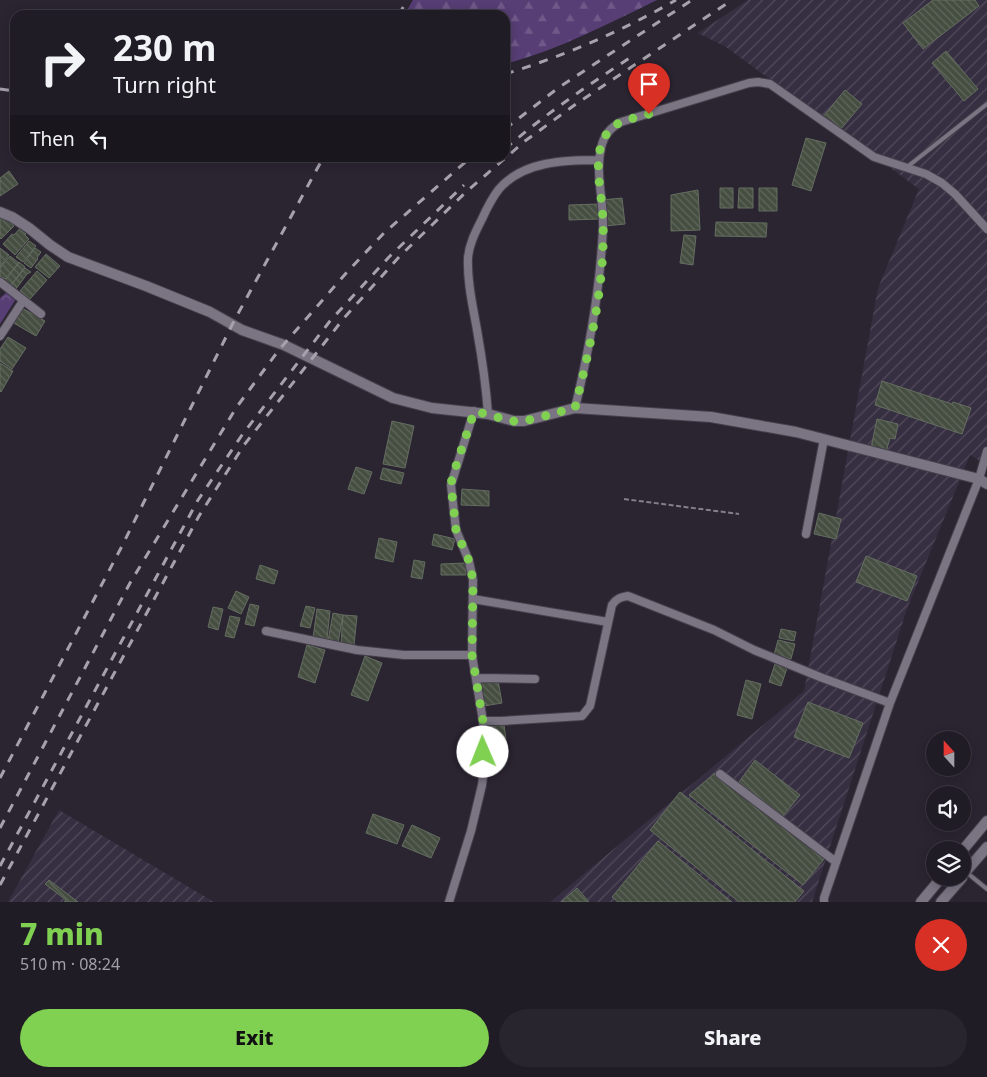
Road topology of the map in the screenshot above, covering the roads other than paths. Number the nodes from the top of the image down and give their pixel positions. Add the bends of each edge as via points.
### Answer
1 (987, 104) edge
2 (599, 160) junction
3 (907, 167) junction
4 (0, 212) edge
5 (987, 229) edge
6 (1, 285) edge
7 (22, 301) junction
8 (41, 314) dead end
9 (0, 336) edge
10 (575, 408) junction
11 (474, 412) junction
12 (488, 414) junction
13 (824, 439) junction
14 (987, 451) edge
15 (983, 481) edge
16 (806, 534) dead end
17 (473, 599) junction
18 (608, 622) junction
19 (266, 631) dead end
20 (472, 655) junction
21 (476, 678) junction
22 (535, 679) dead end
23 (890, 703) junction
24 (483, 721) junction
25 (720, 774) dead end
26 (987, 821) edge
27 (970, 841) edge
28 (987, 847) edge
29 (836, 862) junction
30 (971, 866) edge
31 (971, 880) edge
32 (934, 886) edge
33 (954, 886) edge
34 (987, 890) edge
35 (449, 902) edge
36 (824, 902) edge
37 (921, 902) edge
38 (941, 902) edge

1 - 3 lane
2 - 3 street via 605,136 621,122 758,82 780,90 874,157
2 - 10 street via 603,224 601,273 590,349
2 - 12 street via 556,162 514,176 490,201 473,237 468,259 471,302 486,379
3 - 5 street via 942,183
4 - 11 street via 29,228 68,257 210,312 242,330 284,345 393,398 432,408
6 - 7 street
7 - 8 street
7 - 9 street
10 - 12 street via 524,421
10 - 13 street via 711,417
11 - 12 street
11 - 17 street via 451,485 456,530 472,570
13 - 15 street
13 - 16 street
14 - 15 street
15 - 23 street
17 - 18 street
17 - 20 street
18 - 23 street via 612,605 621,597 628,596
18 - 24 street via 590,706 582,716
19 - 20 street via 357,650 404,655
20 - 21 street
21 - 22 street
21 - 24 street
23 - 29 street
24 - 35 street via 482,784 472,831
25 - 29 street
26 - 27 street
28 - 30 street
29 - 36 street
31 - 34 lane
32 - 37 street
33 - 38 street

